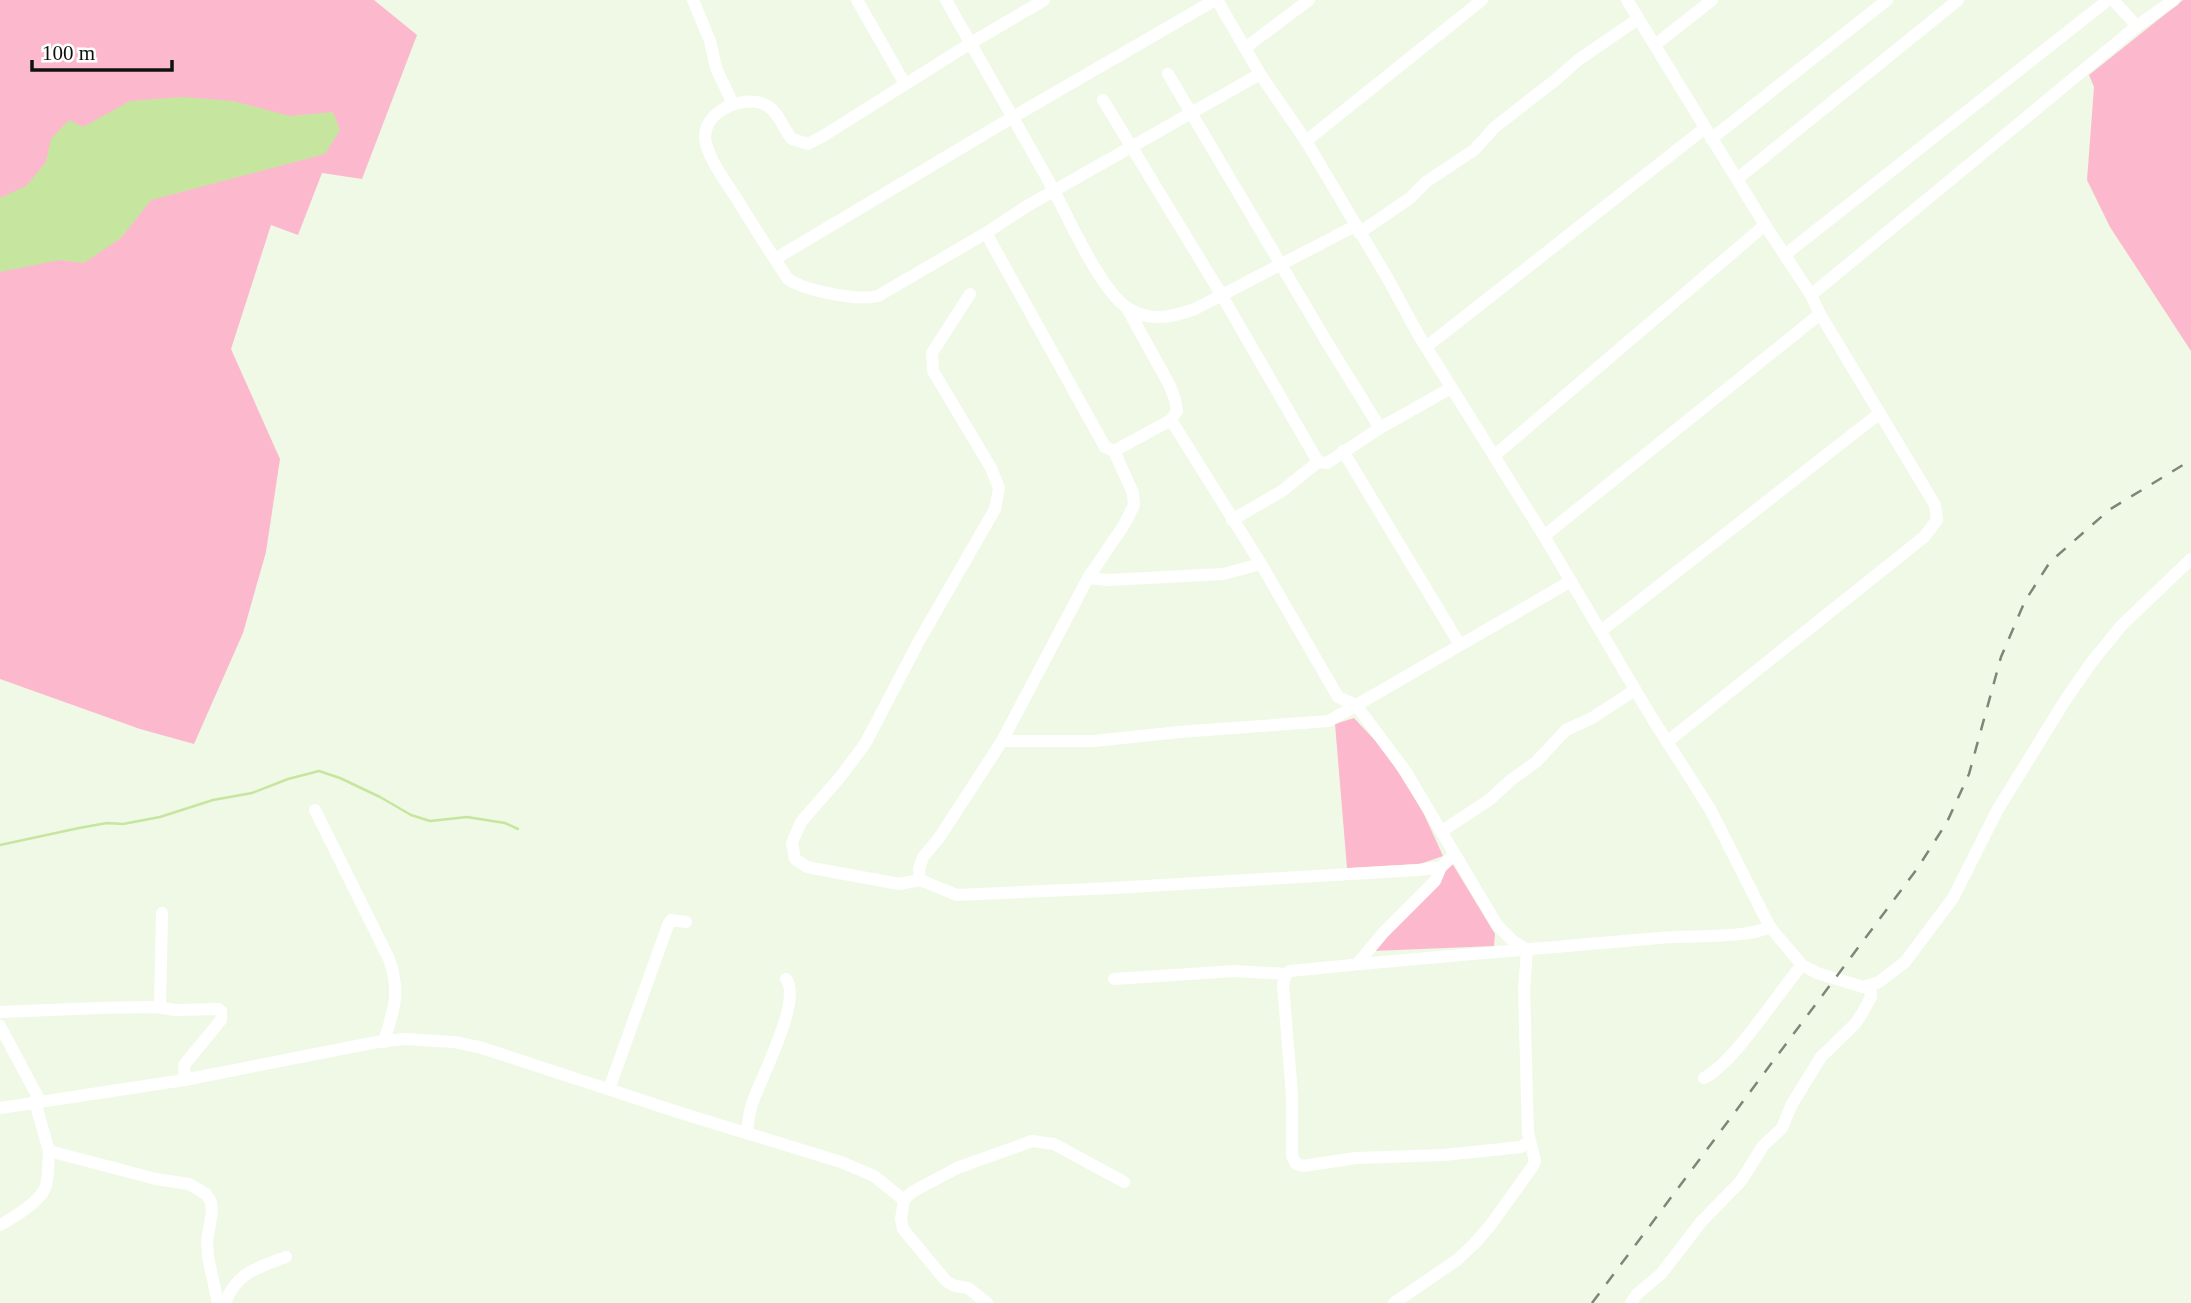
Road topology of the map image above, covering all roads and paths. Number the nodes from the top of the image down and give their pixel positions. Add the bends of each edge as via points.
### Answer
1 (693, 0) edge
2 (857, 0) edge
3 (946, 0) edge
4 (1044, 0) edge
5 (1216, 0) edge
6 (1309, 0) edge
7 (1482, 0) edge
8 (1627, 0) edge
9 (1712, 0) edge
10 (1886, 0) edge
11 (1958, 0) edge
12 (2110, 0) edge
13 (2174, 0) edge
14 (1638, 19) junction
15 (2137, 26) junction
16 (971, 43) junction
17 (1655, 45) junction
18 (1245, 48) junction
19 (1168, 74) dead end
20 (1260, 74) junction
21 (905, 84) junction
22 (1103, 100) dead end
23 (733, 104) junction
24 (1192, 113) junction
25 (1013, 117) junction
26 (1708, 133) junction
27 (1306, 141) junction
28 (1132, 148) junction
29 (1737, 179) junction
30 (1054, 191) junction
31 (1765, 225) junction
32 (1357, 230) junction
33 (986, 233) junction
34 (1786, 254) junction
35 (775, 259) junction
36 (1281, 265) junction
37 (970, 294) dead end
38 (1221, 294) junction
39 (1811, 295) junction
40 (1127, 308) junction
41 (1820, 314) junction
42 (1426, 347) junction
43 (1451, 388) junction
44 (1880, 413) junction
45 (1171, 420) junction
46 (1380, 428) junction
47 (1114, 451) junction
48 (1343, 451) junction
49 (1494, 456) junction
50 (1318, 462) junction
51 (1232, 520) junction
52 (1544, 536) junction
53 (2191, 559) edge
54 (1261, 564) junction
55 (1088, 578) junction
56 (1571, 582) junction
57 (1601, 631) junction
58 (1460, 645) junction
59 (1635, 690) junction
60 (1356, 705) junction
61 (1002, 741) junction
62 (1667, 742) junction
63 (314, 810) dead end
64 (1442, 831) junction
65 (1454, 855) junction
66 (1441, 867) junction
67 (920, 880) junction
68 (162, 913) dead end
69 (686, 922) dead end
70 (1770, 927) junction
71 (1527, 950) junction
72 (1357, 964) junction
73 (1802, 965) junction
74 (1286, 974) junction
75 (786, 979) dead end
76 (1114, 979) dead end
77 (1870, 986) junction
78 (160, 1007) junction
79 (0, 1012) edge
80 (0, 1026) edge
81 (384, 1042) junction
82 (1704, 1078) dead end
83 (186, 1080) junction
84 (609, 1088) junction
85 (37, 1102) junction
86 (0, 1108) edge
87 (747, 1132) junction
88 (1529, 1141) junction
89 (49, 1151) junction
90 (1124, 1182) dead end
91 (904, 1200) junction
92 (0, 1225) edge
93 (286, 1257) dead end
94 (218, 1303) edge
95 (225, 1303) edge
96 (988, 1303) edge
97 (1394, 1303) edge
98 (1631, 1303) edge

1 - 23 street
2 - 21 street
3 - 16 street
4 - 16 street
5 - 18 street
5 - 25 street
6 - 18 street
7 - 27 street
8 - 14 street
9 - 17 street
10 - 26 street
11 - 29 street
12 - 15 street
12 - 34 street
13 - 15 street
14 - 17 street
14 - 32 street via 1578,60 1495,127 1474,150
15 - 39 street
16 - 21 street
16 - 25 street
17 - 26 street
18 - 20 street
19 - 24 street
20 - 24 street
20 - 27 street
21 - 23 street via 808,144 792,139 777,114 764,104
22 - 28 street
23 - 35 street via 708,125 706,144
24 - 28 street
24 - 36 street
25 - 30 street
25 - 35 street
26 - 29 street
26 - 42 street
27 - 32 street
28 - 30 street
28 - 38 street
29 - 31 street
30 - 33 street
30 - 40 street via 1106,284
31 - 34 street
31 - 49 street
32 - 36 street
32 - 42 street
33 - 35 street via 871,298 796,284
33 - 47 street via 1105,447
34 - 39 street
36 - 38 street
36 - 46 street
37 - 67 street via 932,354 933,371 991,468 999,488 995,509 865,744 801,822 792,844 795,859 807,867 899,884
38 - 40 street via 1195,309 1163,318
38 - 50 street
39 - 41 street
40 - 45 street via 1170,386 1177,411
41 - 44 street
41 - 52 street
42 - 43 street
43 - 46 street
43 - 49 street
44 - 57 street
44 - 62 street via 1936,505 1937,520 1924,537
45 - 47 street
45 - 51 street
46 - 48 street
47 - 55 street via 1134,505
48 - 50 street via 1327,463
48 - 58 street
49 - 52 street
50 - 51 street via 1282,491
51 - 54 street
52 - 56 street
53 - 77 street via 2121,626 2091,663 1998,809 1953,898 1905,962
54 - 55 street via 1223,574
54 - 60 street via 1338,697
55 - 61 street
56 - 57 street
56 - 58 street
57 - 59 street
58 - 60 street
59 - 62 street
59 - 64 street via 1566,730 1536,762
60 - 61 street via 1329,721 1094,741
60 - 64 street
61 - 67 street via 922,857
62 - 70 street via 1710,809
63 - 81 street via 394,972 396,999
64 - 65 street
65 - 66 street
65 - 71 street via 1497,925
66 - 67 street via 957,895
66 - 72 street via 1435,881
68 - 78 street
69 - 84 street via 671,920 668,925
70 - 71 street via 1747,933
70 - 73 street
71 - 72 street
71 - 88 street
72 - 74 street
73 - 77 street via 1854,986
73 - 82 street via 1716,1071
74 - 76 street via 1235,971
74 - 88 street via 1292,1156 1296,1164 1444,1155 1521,1147
75 - 87 street via 790,1005 752,1105
77 - 98 street via 1871,997 1863,1012 1821,1057 1782,1128 1661,1274
78 - 79 street
78 - 83 street via 221,1011 221,1020 184,1065
80 - 85 street
81 - 83 street
81 - 84 street via 428,1040 479,1047
83 - 85 street
84 - 87 street
85 - 86 street
85 - 89 street
87 - 91 street via 852,1166 874,1176
88 - 97 street via 1533,1166 1489,1227 1457,1261
89 - 92 street via 44,1191
89 - 94 street via 189,1184 206,1194 212,1212 208,1257
90 - 91 street via 1054,1144 1032,1142 957,1168
91 - 96 street via 903,1229 946,1282 968,1288
93 - 95 street via 247,1272

